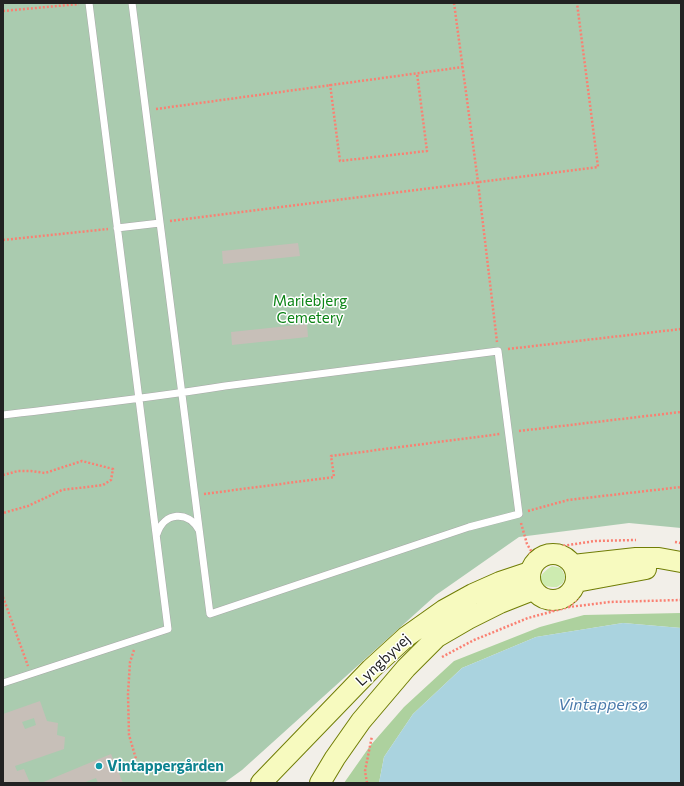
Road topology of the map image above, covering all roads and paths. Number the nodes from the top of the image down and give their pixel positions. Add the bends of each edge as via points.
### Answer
1 (85, 3) edge
2 (89, 3) edge
3 (132, 3) edge
4 (454, 3) edge
5 (577, 3) edge
6 (3, 11) edge
7 (463, 67) junction
8 (417, 73) junction
9 (330, 84) junction
10 (146, 110) junction
11 (478, 182) junction
12 (160, 223) junction
13 (117, 228) junction
14 (3, 240) edge
15 (681, 329) edge
16 (498, 350) junction
17 (182, 393) junction
18 (139, 399) junction
19 (681, 412) edge
20 (3, 415) edge
21 (508, 433) junction
22 (3, 475) edge
23 (681, 487) edge
24 (195, 495) junction
25 (3, 513) edge
26 (519, 514) junction
27 (201, 538) junction
28 (157, 543) junction
29 (562, 546) dead end
30 (681, 563) edge
31 (532, 572) junction
32 (574, 574) junction
33 (3, 597) edge
34 (681, 600) edge
35 (138, 638) junction
36 (438, 661) dead end
37 (31, 674) junction
38 (3, 683) edge
39 (372, 733) dead end
40 (136, 759) dead end
41 (261, 783) edge
42 (320, 783) edge
43 (367, 783) edge

1 - 6 path
2 - 13 lane
3 - 10 lane
4 - 7 path
5 - 11 path via 598,167
7 - 8 path
7 - 11 path
8 - 9 path
8 - 9 path via 427,151 340,161
9 - 10 path
10 - 12 lane
11 - 12 path
11 - 16 path
12 - 13 lane
12 - 17 lane
13 - 14 path
13 - 18 lane
15 - 16 path
16 - 17 lane
16 - 21 lane
17 - 18 lane
17 - 24 lane
18 - 20 lane
18 - 28 lane
19 - 21 path
21 - 24 path via 331,456 334,477
21 - 26 lane
22 - 25 path via 18,470 45,473 82,460 113,469 112,480 103,486 62,490 28,506
23 - 26 path via 568,500
24 - 27 lane
26 - 27 lane via 470,527 210,614
26 - 31 path
27 - 28 lane via 190,519 176,516 163,522 156,535
28 - 35 lane via 168,629
29 - 31 path via 548,547
30 - 32 street via 638,570
31 - 32 street via 536,560 542,556 556,554 562,556
31 - 32 street via 538,596 553,601 567,596 573,590
31 - 41 street, Lyngbyvej via 473,594 444,610 406,637 371,669
31 - 42 street, Lyngbyvej via 500,603 437,637 406,668 361,721
33 - 37 path
34 - 36 path via 609,602 569,607 528,618 474,640
35 - 37 lane
35 - 40 path via 130,662 128,694 129,735
37 - 38 lane
39 - 43 path via 365,771

